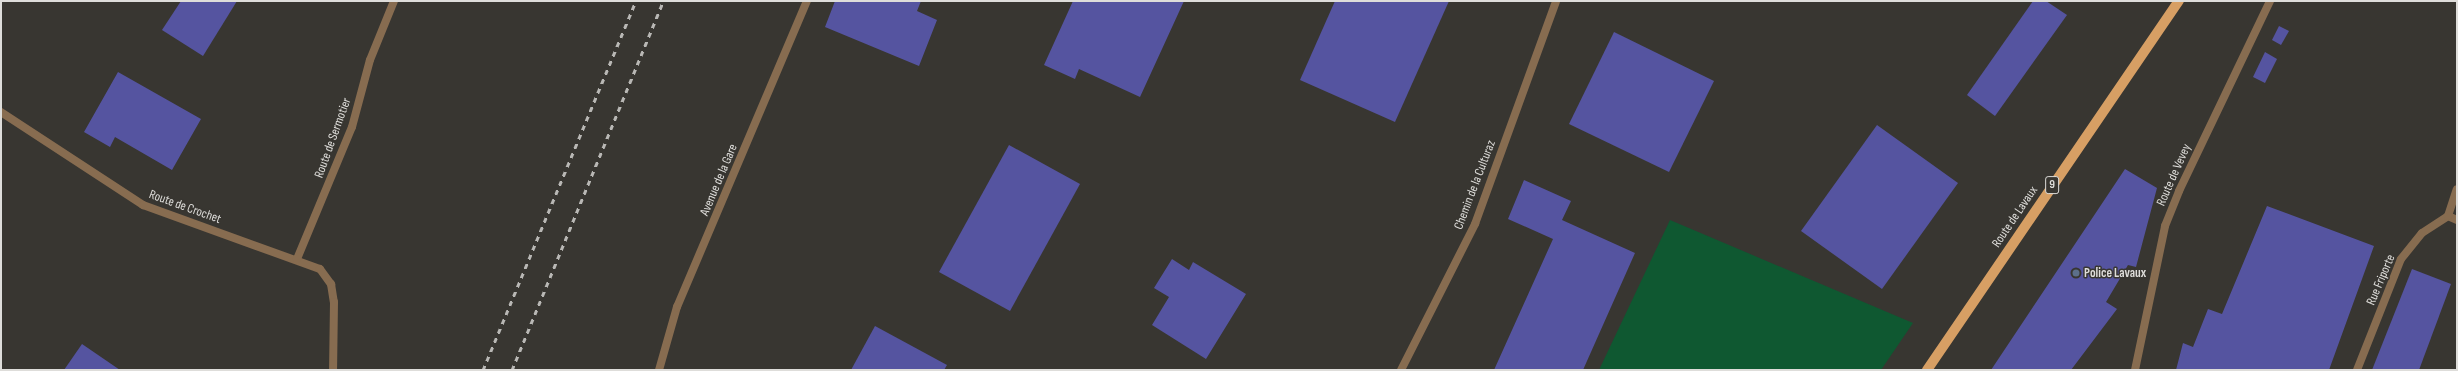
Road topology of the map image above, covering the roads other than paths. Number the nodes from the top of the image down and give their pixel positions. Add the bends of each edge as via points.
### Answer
1 (394, 1) edge
2 (807, 1) edge
3 (1556, 1) edge
4 (2179, 1) edge
5 (2270, 1) edge
6 (1, 112) edge
7 (2457, 189) edge
8 (2448, 216) junction
9 (2457, 220) edge
10 (297, 259) junction
11 (333, 370) edge
12 (658, 370) edge
13 (1400, 370) edge
14 (1927, 370) edge
15 (2135, 370) edge
16 (2358, 370) edge

1 - 10 street, Route de Sermotier via 370,60 352,127
2 - 12 street, Avenue de la Gare via 677,307
3 - 13 street, Chemin de la Culturaz via 1475,224
4 - 14 main road, Route de Lavaux / 9
5 - 15 street, Route de Vevey via 2179,191 2165,226
6 - 10 street, Route de Crochet via 143,205
7 - 8 street
8 - 9 street
8 - 16 street, Rue Friporte via 2422,233 2401,259
10 - 11 street, Route de Crochet via 320,269 331,284 334,302

